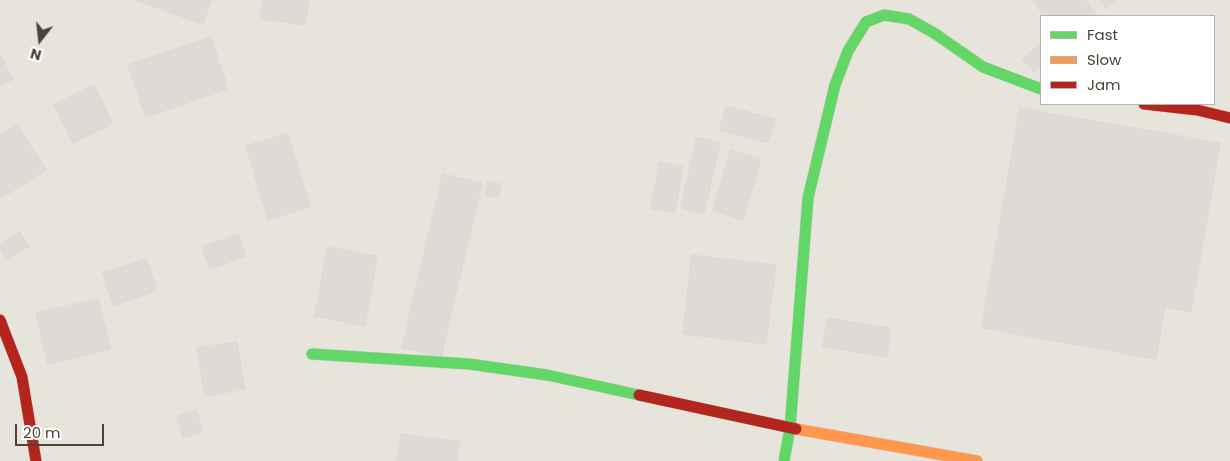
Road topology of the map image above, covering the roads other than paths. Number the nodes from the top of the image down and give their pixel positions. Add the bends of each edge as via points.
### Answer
1 (1040, 90) edge
2 (1153, 105) edge
3 (1230, 118) edge
4 (0, 320) edge
5 (312, 354) dead end
6 (790, 428) junction
7 (36, 461) edge
8 (784, 461) edge
9 (977, 461) edge

1 - 6 street via 983,67 909,19 884,15 866,22 848,51 835,85 808,198
2 - 3 street via 1198,110
4 - 7 street via 22,377
5 - 6 street via 469,364 547,375
6 - 8 street
6 - 9 street

